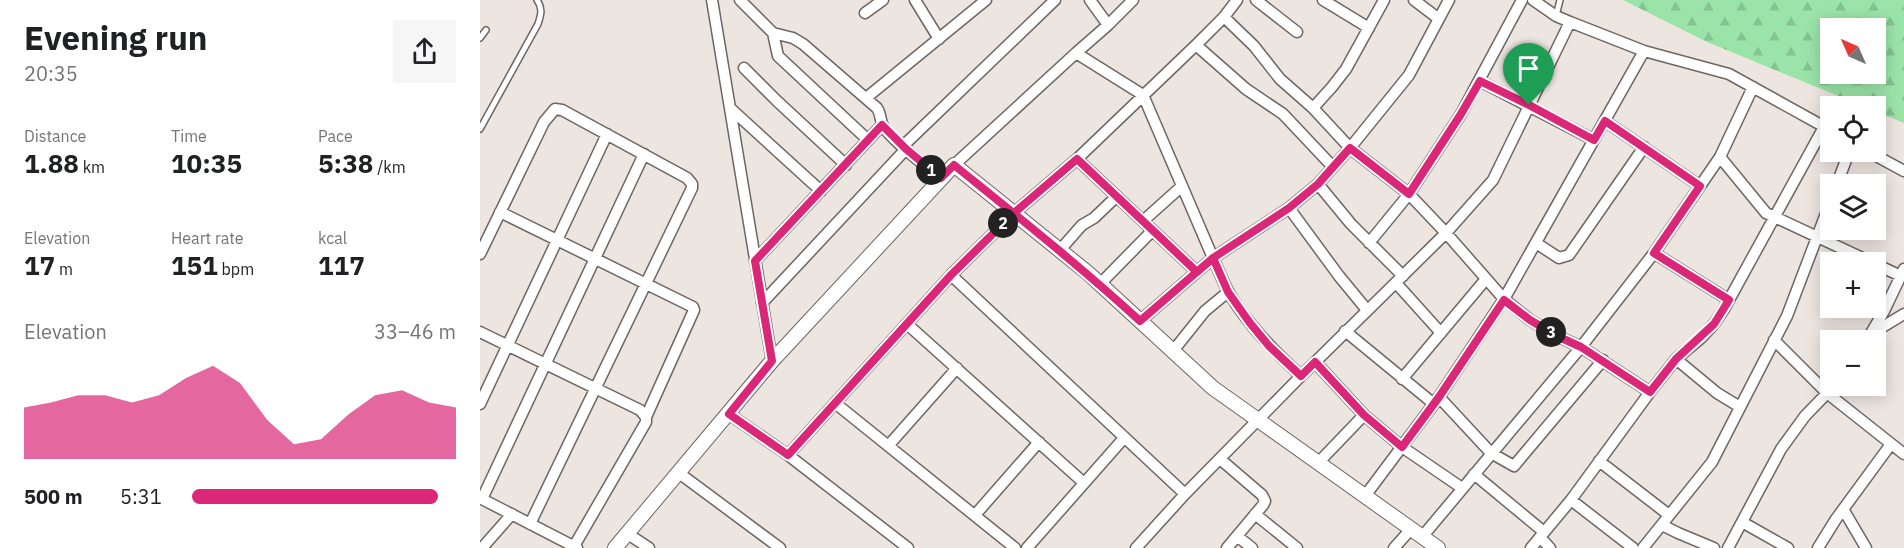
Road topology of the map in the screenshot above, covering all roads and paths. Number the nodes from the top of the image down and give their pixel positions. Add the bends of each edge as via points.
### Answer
1 (537, 0) edge
2 (712, 0) edge
3 (740, 0) edge
4 (883, 0) edge
5 (915, 0) edge
6 (986, 0) edge
7 (1055, 0) edge
8 (1090, 0) edge
9 (1133, 0) edge
10 (1237, 0) edge
11 (1256, 0) edge
12 (1323, 0) edge
13 (1384, 0) edge
14 (1414, 0) edge
15 (1449, 0) edge
16 (1522, 0) edge
17 (1533, 0) edge
18 (1560, 0) edge
19 (865, 13) dead end
20 (1556, 16) junction
21 (1224, 17) junction
22 (1439, 19) junction
23 (1570, 22) junction
24 (1108, 25) junction
25 (1369, 28) junction
26 (486, 30) dead end
27 (1296, 32) dead end
28 (773, 33) junction
29 (480, 38) edge
30 (939, 39) junction
31 (1196, 45) junction
32 (1644, 51) junction
33 (1076, 53) junction
34 (744, 68) dead end
35 (1480, 81) junction
36 (1753, 87) junction
37 (1143, 96) junction
38 (866, 98) junction
39 (1529, 105) junction
40 (730, 108) junction
41 (1313, 108) junction
42 (1605, 121) junction
43 (1820, 124) edge
44 (882, 125) junction
45 (480, 129) edge
46 (607, 134) junction
47 (868, 140) junction
48 (1594, 140) junction
49 (1820, 140) edge
50 (1644, 147) junction
51 (904, 148) junction
52 (1350, 148) junction
53 (644, 154) junction
54 (1720, 157) junction
55 (1077, 159) junction
56 (1886, 161) edge
57 (846, 165) junction
58 (954, 165) junction
59 (1333, 167) junction
60 (1904, 171) edge
61 (941, 178) junction
62 (1318, 184) junction
63 (1182, 186) junction
64 (1700, 186) junction
65 (821, 191) junction
66 (1409, 194) junction
67 (1116, 196) junction
68 (1289, 208) junction
69 (500, 212) junction
70 (1014, 213) junction
71 (1774, 218) junction
72 (1143, 222) junction
73 (1820, 229) edge
74 (1152, 231) junction
75 (1446, 234) junction
76 (1817, 237) junction
77 (557, 240) junction
78 (1369, 243) junction
79 (1536, 243) junction
80 (1060, 250) junction
81 (1849, 252) edge
82 (1654, 253) junction
83 (480, 254) edge
84 (595, 258) junction
85 (1213, 258) junction
86 (755, 261) junction
87 (1886, 267) edge
88 (1197, 272) junction
89 (1902, 273) edge
90 (951, 275) junction
91 (1399, 279) junction
92 (1486, 279) junction
93 (646, 283) junction
94 (1100, 284) junction
95 (1228, 292) junction
96 (1504, 300) junction
97 (1729, 300) junction
98 (762, 303) junction
99 (1367, 310) junction
100 (1904, 314) edge
101 (1140, 321) junction
102 (908, 324) junction
103 (1873, 330) edge
104 (1880, 330) edge
105 (1345, 331) junction
106 (480, 332) edge
107 (1441, 333) junction
108 (1774, 340) junction
109 (508, 345) junction
110 (1581, 347) junction
111 (1173, 351) junction
112 (1676, 359) junction
113 (1603, 360) junction
114 (772, 361) junction
115 (1315, 362) junction
116 (546, 364) junction
117 (957, 368) junction
118 (1301, 376) junction
119 (1402, 379) junction
120 (1820, 380) edge
121 (596, 388) junction
122 (1650, 392) junction
123 (1824, 396) edge
124 (1839, 396) edge
125 (1436, 400) junction
126 (480, 404) edge
127 (835, 404) junction
128 (1740, 407) junction
129 (729, 414) junction
130 (1364, 415) junction
131 (646, 417) junction
132 (1258, 420) junction
133 (1125, 438) junction
134 (1039, 442) junction
135 (888, 446) junction
136 (1402, 447) junction
137 (1899, 449) edge
138 (1491, 453) junction
139 (788, 455) junction
140 (1220, 459) junction
141 (1599, 461) junction
142 (1318, 463) junction
143 (679, 473) junction
144 (1474, 474) junction
145 (1084, 483) junction
146 (1462, 488) junction
147 (1185, 494) junction
148 (1365, 496) junction
149 (481, 498) edge
150 (1571, 500) junction
151 (1843, 509) junction
152 (512, 514) junction
153 (1255, 514) junction
154 (1669, 515) junction
155 (975, 516) junction
156 (1742, 522) junction
157 (530, 524) junction
158 (1662, 525) junction
159 (1417, 533) junction
160 (628, 534) junction
161 (1542, 534) junction
162 (1237, 536) junction
163 (1686, 543) edge
164 (482, 548) edge
165 (574, 548) edge
166 (615, 548) edge
167 (649, 548) edge
168 (780, 548) edge
169 (908, 548) edge
170 (1015, 548) edge
171 (1027, 548) edge
172 (1136, 548) edge
173 (1227, 548) edge
174 (1252, 548) edge
175 (1297, 548) edge
176 (1394, 548) edge
177 (1438, 548) edge
178 (1531, 548) edge
179 (1550, 548) edge
180 (1633, 548) edge
181 (1643, 548) edge
182 (1714, 548) edge
183 (1728, 548) edge
184 (1788, 548) edge
185 (1818, 548) edge
186 (1866, 548) edge

1 - 45 lane via 541,14 538,24
2 - 40 street
3 - 28 street
4 - 19 street
5 - 30 street
6 - 30 street
7 - 51 street
8 - 24 street
9 - 24 street
10 - 21 street
11 - 27 street
12 - 25 street
13 - 25 street
14 - 22 street
15 - 22 street
16 - 35 street
17 - 20 street
18 - 20 lane
20 - 23 street
21 - 31 street
21 - 41 street via 1280,79
22 - 52 street via 1409,75
23 - 32 street
23 - 39 street
24 - 33 street
25 - 41 street via 1346,69
26 - 29 lane
28 - 38 street via 803,44
28 - 47 street via 778,56
30 - 38 street
31 - 37 street
31 - 59 street via 1246,89 1282,114
32 - 36 street via 1729,74
32 - 42 street
33 - 37 street
33 - 58 street
34 - 57 street
35 - 39 street
35 - 66 street
36 - 43 street
36 - 54 street
37 - 55 street
37 - 63 street
38 - 44 street via 880,113
39 - 48 street
39 - 75 street via 1493,180
40 - 65 street
40 - 86 street
41 - 52 street
42 - 48 street
42 - 50 street
44 - 47 street
44 - 51 street
46 - 53 street
46 - 69 street via 555,109 543,122
46 - 77 street
47 - 57 street
48 - 79 street
49 - 71 street
50 - 64 street
50 - 79 street via 1569,255 1559,258
51 - 61 street
51 - 98 street
52 - 59 street
52 - 66 street
53 - 84 street
53 - 93 street via 692,184
54 - 64 street
54 - 71 street via 1760,207
55 - 67 street
55 - 70 street
56 - 60 street
57 - 65 street
58 - 61 street
58 - 70 street
59 - 62 street
61 - 114 street
62 - 68 street
62 - 78 street
63 - 72 street
63 - 85 street
64 - 82 street
65 - 86 street
66 - 75 street
66 - 78 street
67 - 72 street
67 - 80 street
68 - 85 street
68 - 99 street
69 - 77 street
69 - 83 street
70 - 80 street
70 - 90 street
71 - 76 street
71 - 97 street
72 - 74 street
73 - 76 street
74 - 88 street
74 - 94 street
75 - 91 street
75 - 92 street
76 - 81 street
76 - 108 street
77 - 84 street
77 - 109 street
78 - 91 street
79 - 96 street
80 - 94 street
82 - 97 street
82 - 110 street
84 - 93 street
84 - 116 street
85 - 88 street
85 - 95 street
86 - 98 street
87 - 89 street
88 - 101 street
89 - 103 street
90 - 102 street
90 - 133 street
91 - 99 street
91 - 107 street
92 - 96 street
92 - 107 street
93 - 121 street
93 - 131 street via 694,310
94 - 101 street
95 - 111 street via 1205,311
95 - 118 street via 1269,346
96 - 110 street via 1530,320
96 - 125 street
97 - 112 street via 1714,324
98 - 114 street
99 - 105 street
100 - 104 street
101 - 111 street
102 - 117 street
102 - 127 street
105 - 115 street
105 - 119 street
106 - 109 street
107 - 119 street
108 - 120 street
108 - 128 street
109 - 116 street
109 - 126 street
110 - 113 street
110 - 138 street
111 - 132 street via 1213,388
112 - 122 street
112 - 128 street
113 - 122 street
113 - 138 street via 1517,464 1509,465
114 - 129 street
115 - 118 street
115 - 130 street
116 - 121 street
116 - 149 street
117 - 134 street
117 - 135 street
118 - 132 street
119 - 125 street
121 - 131 street via 640,410
121 - 157 street
122 - 141 street
123 - 156 street via 1781,449
124 - 137 street
125 - 136 street
125 - 138 street
127 - 135 street
127 - 139 street
128 - 154 street via 1712,462
129 - 139 street
129 - 143 street
130 - 136 street
130 - 142 street
131 - 165 street
132 - 140 street
132 - 142 street
133 - 145 street
133 - 147 street
134 - 145 street
134 - 155 street
135 - 155 street
136 - 146 street
136 - 148 street
137 - 151 street
138 - 144 street
139 - 169 street
140 - 147 street
140 - 153 street via 1264,498 1263,506
141 - 150 street
141 - 154 street
142 - 148 street
143 - 160 street
143 - 168 street
144 - 146 street
144 - 161 street
145 - 171 street
146 - 159 street
147 - 172 street
148 - 159 street
149 - 152 street
150 - 161 street
150 - 180 street
151 - 185 street
151 - 186 street
152 - 157 street
152 - 164 street
153 - 162 street
153 - 175 street
154 - 158 street
155 - 170 street
156 - 183 street
156 - 184 street
157 - 165 street
158 - 163 street
158 - 181 street
159 - 176 street
159 - 177 street
160 - 166 street
160 - 167 street
161 - 178 street
161 - 179 street
162 - 173 street
162 - 174 street
163 - 182 street

